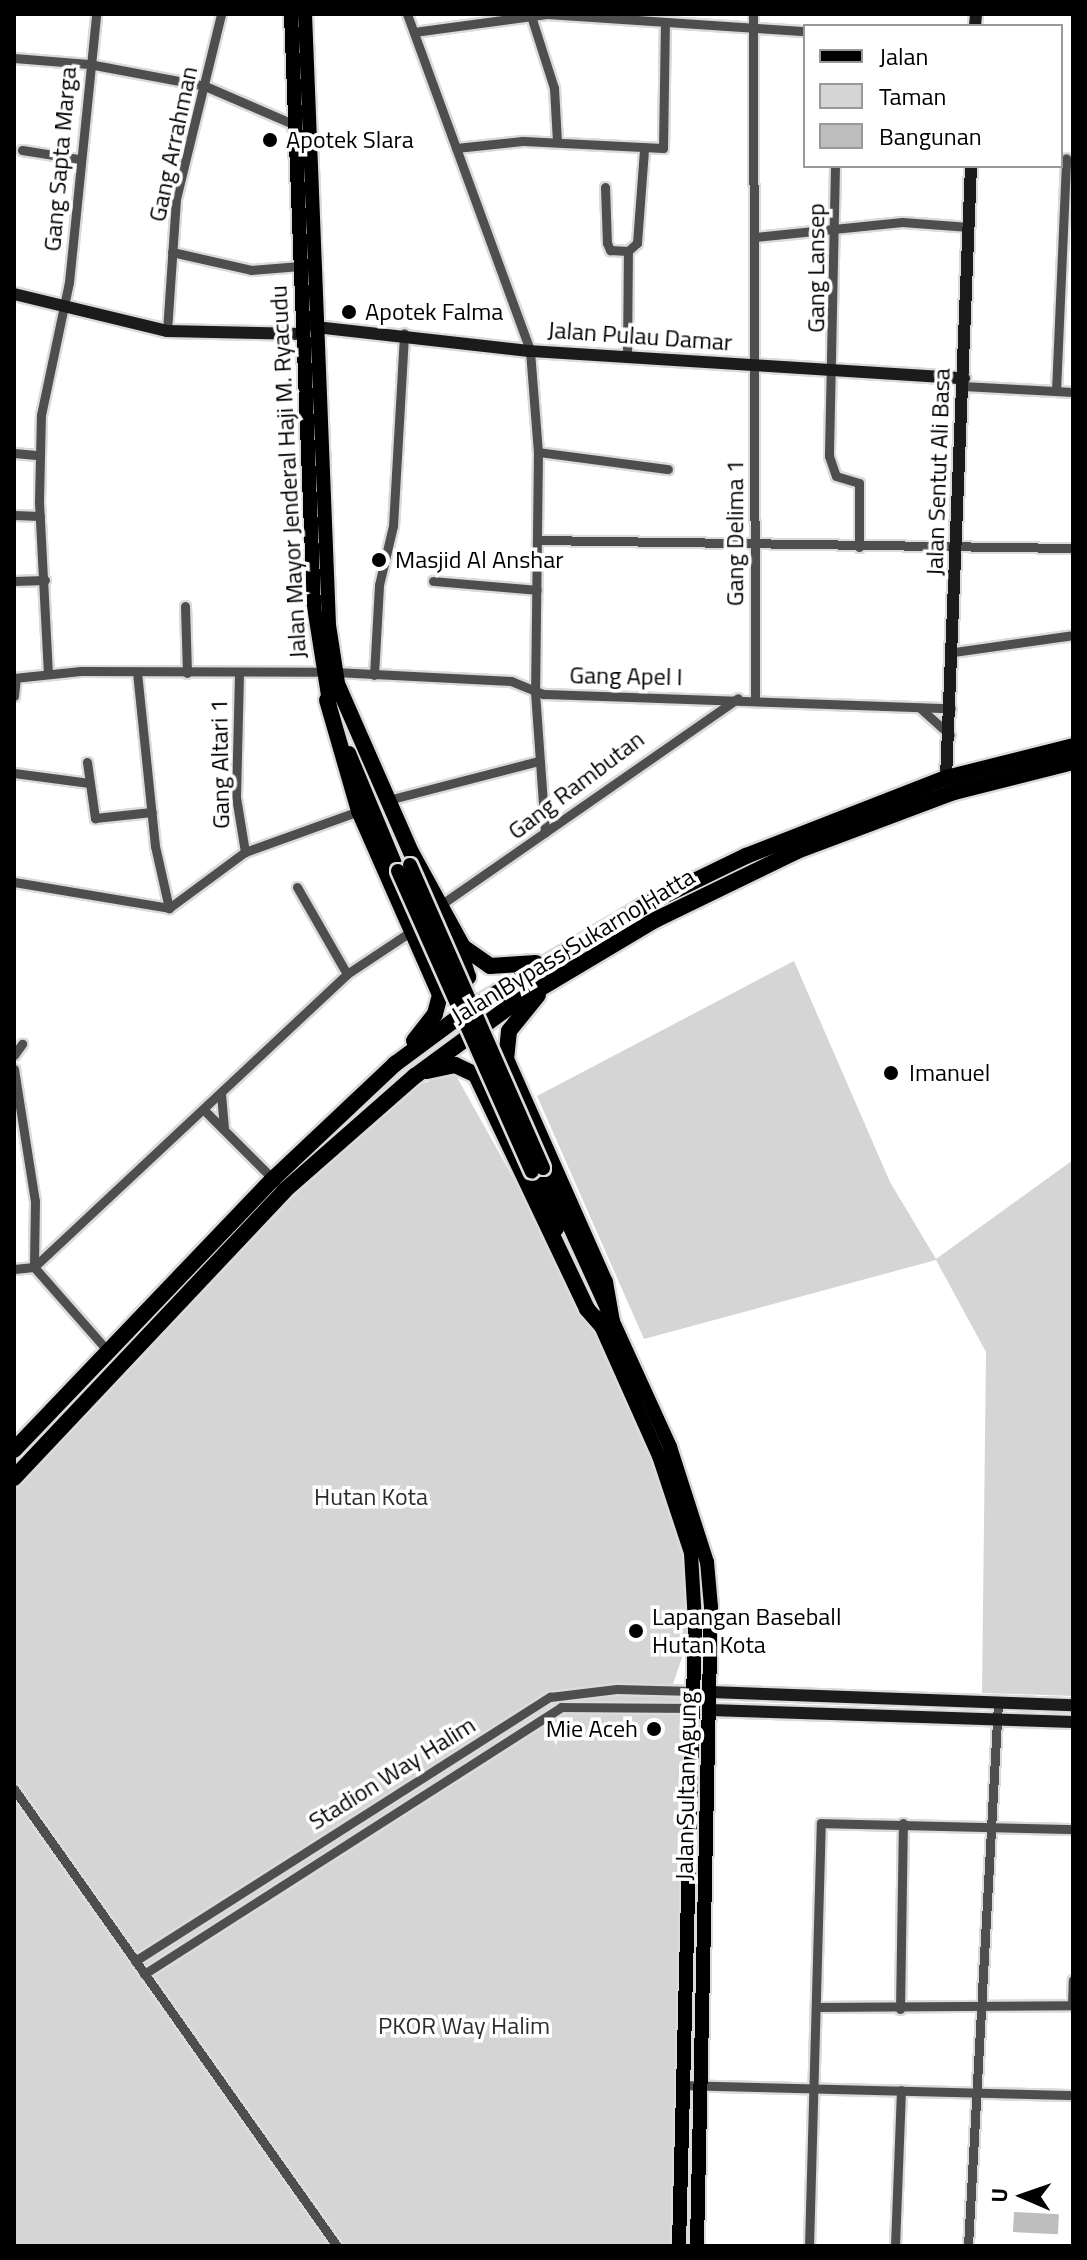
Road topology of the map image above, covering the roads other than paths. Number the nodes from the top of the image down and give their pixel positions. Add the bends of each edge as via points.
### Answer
1 (96, 14) edge
2 (221, 14) edge
3 (291, 14) edge
4 (305, 14) edge
5 (407, 14) edge
6 (547, 14) edge
7 (753, 14) edge
8 (506, 16) edge
9 (531, 16) edge
10 (632, 17) edge
11 (665, 22) junction
12 (754, 31) junction
13 (803, 31) edge
14 (414, 32) junction
15 (14, 58) edge
16 (89, 64) junction
17 (205, 86) junction
18 (295, 125) junction
19 (557, 142) junction
20 (456, 148) junction
21 (22, 150) dead end
22 (644, 150) junction
23 (1067, 158) edge
24 (79, 159) junction
25 (835, 168) edge
26 (971, 168) edge
27 (605, 187) dead end
28 (1070, 218) edge
29 (837, 226) junction
30 (969, 227) junction
31 (755, 237) junction
32 (628, 251) junction
33 (172, 252) junction
34 (300, 266) junction
35 (14, 294) edge
36 (65, 307) junction
37 (167, 331) junction
38 (309, 331) junction
39 (404, 333) junction
40 (530, 351) junction
41 (627, 358) junction
42 (755, 366) junction
43 (835, 371) junction
44 (963, 382) junction
45 (1056, 391) junction
46 (1073, 392) edge
47 (538, 452) junction
48 (14, 453) edge
49 (39, 455) junction
50 (668, 469) dead end
51 (14, 515) edge
52 (40, 516) junction
53 (537, 540) junction
54 (755, 543) junction
55 (859, 547) junction
56 (1073, 548) edge
57 (958, 550) junction
58 (45, 580) junction
59 (14, 581) edge
60 (433, 581) dead end
61 (537, 590) junction
62 (185, 606) dead end
63 (1073, 635) edge
64 (954, 652) junction
65 (137, 672) junction
66 (187, 673) junction
67 (48, 674) junction
68 (239, 674) junction
69 (374, 675) junction
70 (15, 678) edge
71 (330, 682) junction
72 (535, 692) junction
73 (14, 696) edge
74 (738, 698) junction
75 (755, 700) junction
76 (920, 708) junction
77 (952, 708) junction
78 (951, 736) junction
79 (1073, 746) edge
80 (539, 761) junction
81 (87, 762) dead end
82 (1073, 762) edge
83 (14, 773) edge
84 (946, 778) junction
85 (89, 783) junction
86 (388, 800) junction
87 (359, 811) junction
88 (152, 812) junction
89 (545, 833) junction
90 (245, 852) junction
91 (14, 882) edge
92 (297, 887) dead end
93 (439, 906) junction
94 (169, 908) junction
95 (451, 928) junction
96 (413, 930) junction
97 (553, 958) junction
98 (347, 974) junction
99 (550, 982) junction
100 (437, 983) junction
101 (22, 1044) dead end
102 (14, 1055) edge
103 (506, 1059) junction
104 (395, 1064) junction
105 (14, 1069) edge
106 (476, 1075) junction
107 (415, 1076) junction
108 (221, 1094) junction
109 (204, 1110) junction
110 (224, 1128) junction
111 (538, 1170) joint
112 (273, 1179) junction
113 (34, 1267) junction
114 (14, 1269) edge
115 (147, 1309) junction
116 (607, 1323) junction
117 (159, 1324) junction
118 (107, 1350) junction
119 (14, 1450) edge
120 (14, 1478) edge
121 (693, 1691) junction
122 (710, 1692) junction
123 (998, 1702) junction
124 (1073, 1705) edge
125 (692, 1708) junction
126 (710, 1710) junction
127 (998, 1721) junction
128 (1073, 1722) edge
129 (14, 1789) edge
130 (903, 1823) junction
131 (1073, 1829) edge
132 (994, 1830) junction
133 (135, 1961) junction
134 (144, 1974) junction
135 (1073, 1980) edge
136 (1073, 2004) edge
137 (985, 2005) junction
138 (817, 2007) junction
139 (900, 2009) junction
140 (683, 2085) junction
141 (702, 2085) junction
142 (816, 2087) junction
143 (901, 2090) junction
144 (979, 2093) junction
145 (1073, 2095) edge
146 (337, 2246) edge
147 (679, 2246) edge
148 (697, 2246) edge
149 (809, 2246) edge
150 (895, 2246) edge
151 (968, 2246) edge

1 - 16 street, Gang Sapta Marga
2 - 17 street, Gang Arrahman
3 - 18 main road, Jalan Mayor Jenderal Haji M. Ryacudu
4 - 38 main road, Jalan Mayor Jenderal Haji M. Ryacudu
5 - 14 street
6 - 9 street
6 - 10 street
7 - 12 street, Gang Delima 1
8 - 9 street
8 - 14 street
9 - 19 street via 554,88
10 - 11 street
11 - 12 street
11 - 22 street via 665,144
12 - 13 street
12 - 31 street, Gang Delima 1
14 - 20 street
15 - 16 street
16 - 17 street
16 - 24 street, Gang Sapta Marga
17 - 18 street
17 - 33 street, Gang Arrahman via 176,199
18 - 34 main road, Jalan Mayor Jenderal Haji M. Ryacudu
19 - 20 street
19 - 22 street
20 - 40 street
21 - 24 street
22 - 32 street via 637,243
23 - 28 street
24 - 36 street, Gang Sapta Marga
25 - 29 street, Gang Lansep
26 - 30 street, Jalan Sentut Ali Basa
27 - 32 street via 607,243 610,250
28 - 45 street
29 - 30 street
29 - 31 street
29 - 43 street, Gang Lansep
30 - 44 street, Jalan Sentut Ali Basa
31 - 42 street, Gang Delima 1
32 - 41 street
33 - 34 street via 251,270
33 - 37 street, Gang Arrahman
34 - 38 main road, Jalan Mayor Jenderal Haji M. Ryacudu
35 - 36 street, Jalan Pulau Damar
36 - 37 street, Jalan Pulau Damar
36 - 49 street, Gang Sapta Marga via 50,366
37 - 38 street, Jalan Pulau Damar
38 - 39 street, Jalan Pulau Damar
38 - 71 main road, Jalan Mayor Jenderal Haji M. Ryacudu
39 - 40 street, Jalan Pulau Damar
39 - 69 street via 393,526 379,585
40 - 41 street, Jalan Pulau Damar
40 - 47 street
41 - 42 street, Jalan Pulau Damar
42 - 43 street, Jalan Pulau Damar
42 - 54 street, Gang Delima 1
43 - 44 street, Jalan Pulau Damar
43 - 55 street, Gang Lansep via 829,456 836,476 859,483
44 - 45 street
44 - 57 street, Jalan Sentut Ali Basa
45 - 46 street
47 - 50 street
47 - 53 street
48 - 49 street
49 - 52 street, Gang Sapta Marga
51 - 52 street
52 - 58 street, Gang Sapta Marga
53 - 54 street
53 - 61 street
54 - 55 street
54 - 75 street, Gang Delima 1
55 - 57 street
56 - 57 street
57 - 64 street, Jalan Sentut Ali Basa
58 - 59 street
58 - 67 street, Gang Sapta Marga
60 - 61 street
61 - 72 street
62 - 66 street
63 - 64 street
64 - 77 street, Jalan Sentut Ali Basa
65 - 66 street, Gang Apel I
65 - 67 street, Gang Apel I
65 - 88 street
66 - 68 street, Gang Apel I
67 - 70 street, Gang Apel I
68 - 71 street, Gang Apel I
68 - 90 street, Gang Altari 1 via 236,797
69 - 71 street, Gang Apel I
69 - 72 street, Gang Apel I via 511,681
70 - 73 street
71 - 86 highway
71 - 87 highway
71 - 111 main road, Jalan Mayor Jenderal Haji M. Ryacudu, bridge via 404,868
72 - 74 street, Gang Apel I
72 - 80 street
74 - 75 street, Gang Apel I
74 - 89 street, Gang Rambutan via 658,747
75 - 76 street, Gang Apel I
76 - 77 street, Gang Apel I
76 - 78 street
77 - 78 street, Jalan Sentut Ali Basa
78 - 84 street, Jalan Sentut Ali Basa
79 - 84 highway, Jalan Bypass Sukarno Hatta
80 - 86 street
80 - 89 street
81 - 85 street
82 - 99 highway, Jalan Bypass Sukarno Hatta via 954,792 797,851 718,887
83 - 85 street
84 - 97 highway, Jalan Bypass Sukarno Hatta via 746,856
85 - 88 street via 95,818
86 - 93 highway
87 - 90 street
87 - 96 highway
88 - 94 street
89 - 93 street, Gang Rambutan
90 - 94 street
91 - 94 street
92 - 98 street
93 - 95 highway
95 - 97 highway via 485,964 511,967
95 - 100 highway via 467,981 452,993
96 - 98 street
96 - 100 highway
97 - 104 highway, Jalan Bypass Sukarno Hatta
98 - 108 street
99 - 103 highway via 511,1027
99 - 107 highway, Jalan Bypass Sukarno Hatta
100 - 104 highway via 438,1009
101 - 102 street
103 - 106 highway via 490,1045 478,1045 471,1056
103 - 116 highway via 605,1282
104 - 112 highway, Jalan Bypass Sukarno Hatta
105 - 113 street via 35,1201
106 - 107 highway via 451,1065
106 - 116 highway via 587,1309
107 - 117 highway, Jalan Bypass Sukarno Hatta via 284,1191
108 - 109 street
108 - 110 street
109 - 110 street
109 - 113 street
110 - 112 street
111 - 116 main road, Jalan Sultan Agung
112 - 115 highway, Jalan Bypass Sukarno Hatta
113 - 114 street
113 - 118 street
115 - 117 highway
115 - 118 highway, Jalan Bypass Sukarno Hatta
116 - 121 main road, Jalan Sultan Agung via 691,1553
116 - 122 main road, Jalan Sultan Agung via 695,1515 711,1607
117 - 120 highway, Jalan Bypass Sukarno Hatta
118 - 119 highway, Jalan Bypass Sukarno Hatta
121 - 125 main road, Jalan Sultan Agung
121 - 133 street, Stadion Way Halim via 617,1689 550,1697
122 - 123 street
122 - 126 main road, Jalan Sultan Agung
123 - 124 street
123 - 127 street
125 - 134 street, Stadion Way Halim via 561,1707
125 - 140 main road, Jalan Sultan Agung
126 - 127 street
126 - 141 main road, Jalan Sultan Agung
127 - 128 street
127 - 132 street
129 - 133 street
130 - 132 street
130 - 138 street via 821,1823
130 - 139 street
131 - 132 street
132 - 137 street
133 - 134 street
134 - 146 street
135 - 136 street
136 - 137 street
137 - 139 street
137 - 144 street
138 - 139 street
138 - 142 street
140 - 141 street
140 - 147 main road, Jalan Sultan Agung
141 - 142 street
141 - 148 main road, Jalan Sultan Agung
142 - 143 street
142 - 149 street
143 - 144 street
143 - 150 street
144 - 145 street
144 - 151 street

